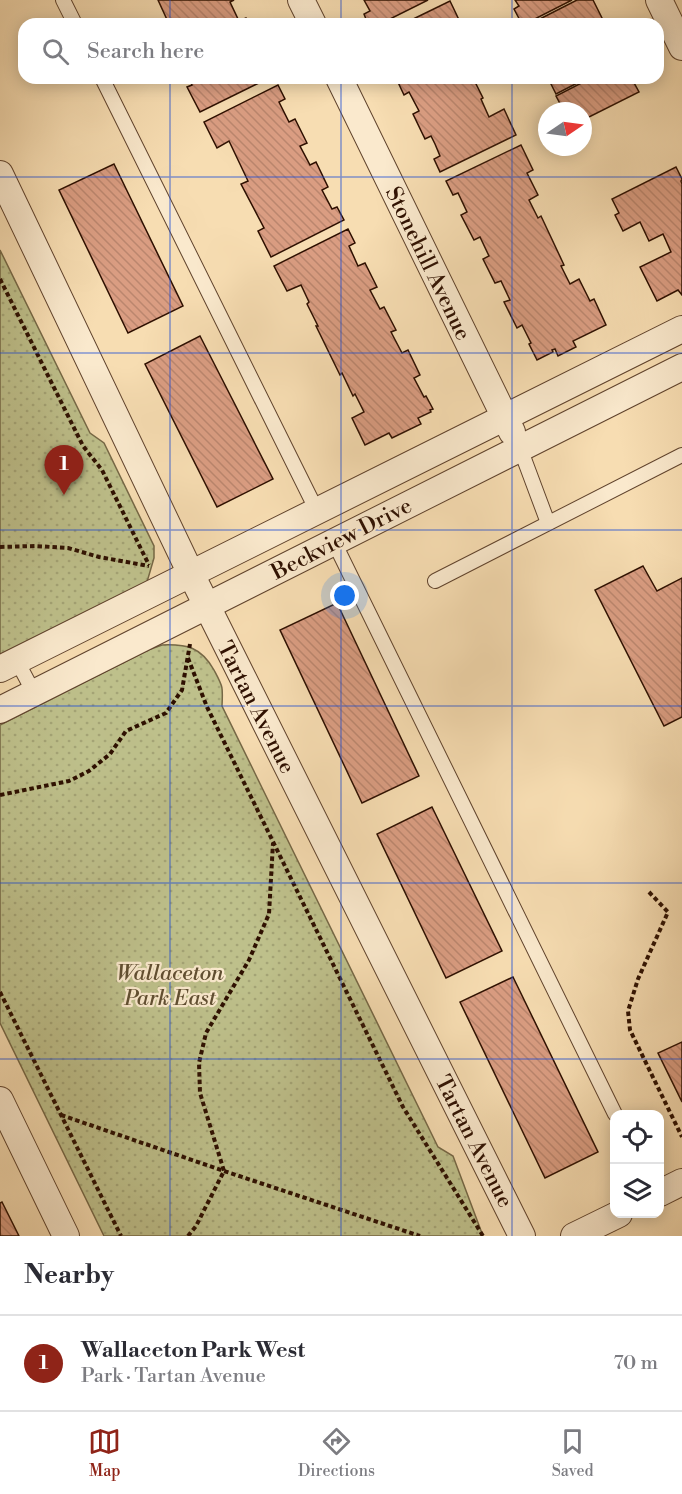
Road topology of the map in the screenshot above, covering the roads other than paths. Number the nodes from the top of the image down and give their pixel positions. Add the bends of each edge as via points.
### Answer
1 (63, 0) edge
2 (301, 0) edge
3 (660, 0) edge
4 (72, 18) edge
5 (310, 18) edge
6 (682, 47) edge
7 (105, 84) edge
8 (342, 84) edge
9 (0, 174) edge
10 (682, 329) edge
11 (682, 367) edge
12 (504, 418) junction
13 (520, 448) junction
14 (682, 455) edge
15 (317, 511) junction
16 (548, 523) junction
17 (334, 542) junction
18 (191, 574) junction
19 (435, 581) dead end
20 (207, 606) junction
21 (8, 665) edge
22 (34, 693) junction
23 (0, 710) edge
24 (0, 1100) edge
25 (613, 1110) edge
26 (682, 1182) edge
27 (664, 1191) edge
28 (611, 1218) edge
29 (66, 1236) edge
30 (522, 1236) edge
31 (574, 1236) edge

1 - 4 lane
2 - 5 street
3 - 6 street
7 - 15 lane
8 - 12 street, Stonehill Avenue
9 - 18 street, Tartan Avenue
10 - 12 street, Beckview Drive
11 - 13 street, Beckview Drive
12 - 13 street, Stonehill Avenue
12 - 15 street, Beckview Drive
13 - 16 lane
13 - 17 street, Beckview Drive
14 - 16 lane
15 - 18 street, Beckview Drive
16 - 19 lane
17 - 20 street, Beckview Drive
17 - 25 lane
18 - 20 street, Tartan Avenue
18 - 21 street, Beckview Drive
20 - 22 street, Beckview Drive
20 - 30 street, Tartan Avenue
21 - 22 lane
22 - 23 street, Beckview Drive
24 - 29 street
26 - 27 street
28 - 31 street

